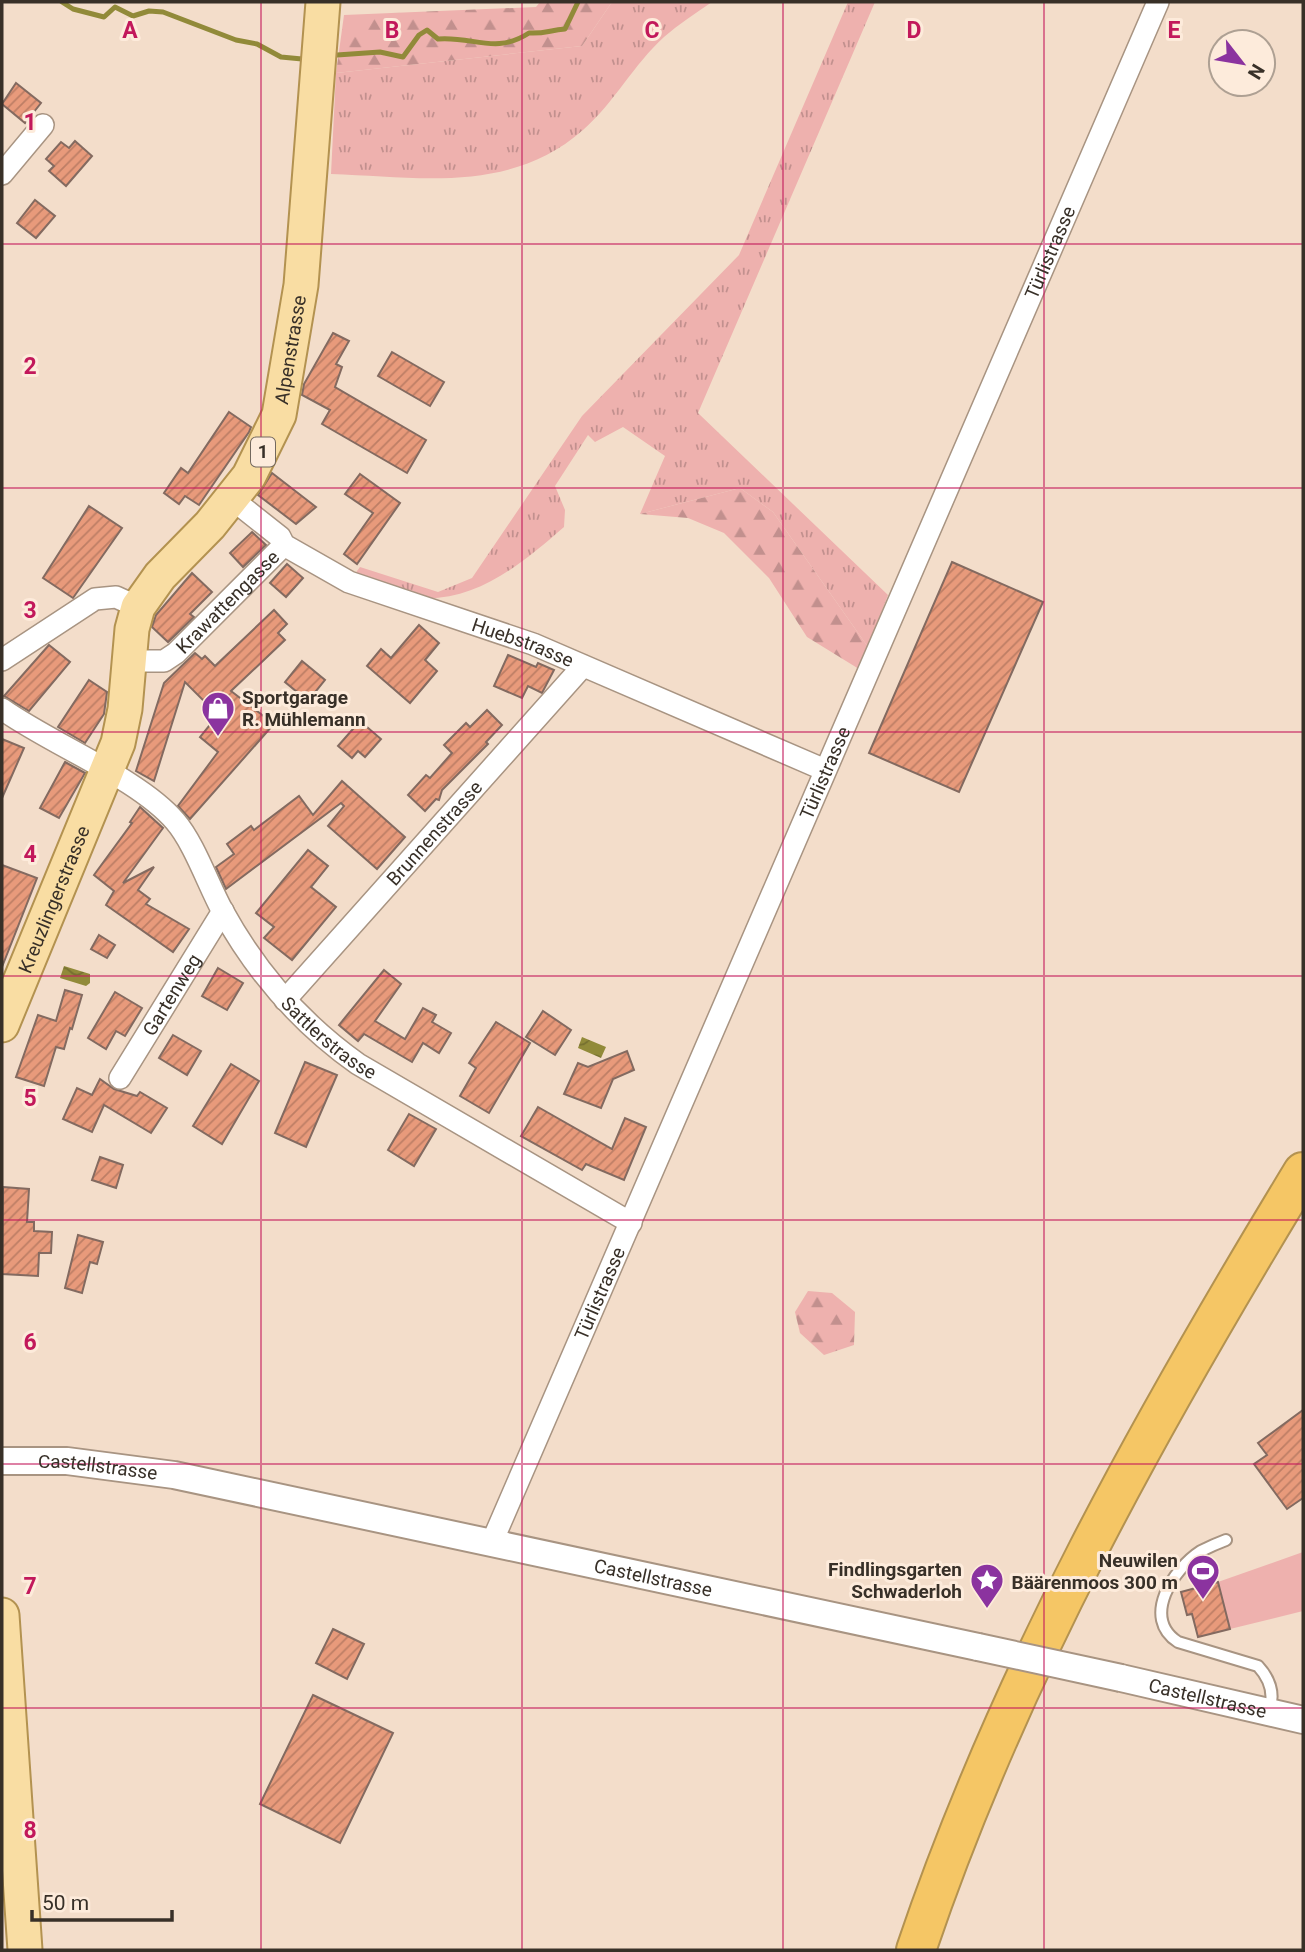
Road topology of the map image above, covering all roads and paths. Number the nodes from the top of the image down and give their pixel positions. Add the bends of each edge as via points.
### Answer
1 (323, 2) edge
2 (1158, 2) edge
3 (43, 125) dead end
4 (2, 174) edge
5 (232, 499) junction
6 (284, 545) junction
7 (138, 607) junction
8 (2, 660) edge
9 (130, 661) junction
10 (583, 666) junction
11 (4, 710) edge
12 (825, 770) junction
13 (106, 772) junction
14 (223, 911) junction
15 (285, 1000) junction
16 (2, 1025) edge
17 (120, 1078) dead end
18 (1303, 1172) edge
19 (631, 1223) junction
20 (1303, 1223) edge
21 (2, 1461) edge
22 (1226, 1540) dead end
23 (492, 1542) junction
24 (2, 1615) edge
25 (1269, 1711) junction
26 (1303, 1720) edge
27 (25, 1950) edge
28 (916, 1950) edge
29 (944, 1950) edge

1 - 5 main road, Alpenstrasse / 1 via 301,285 285,384 271,436
2 - 12 street, Türlistrasse
3 - 4 street
5 - 6 street, Huebstrasse
5 - 7 main road, Alpenstrasse / 1 via 160,576
6 - 9 street, Krawattengasse via 176,653 164,660
6 - 10 street, Huebstrasse via 349,582 506,634
7 - 8 street via 116,597 95,599
7 - 9 main road, Alpenstrasse / 1
9 - 13 main road, Alpenstrasse / 1 via 123,724
10 - 12 street, Huebstrasse
10 - 15 street, Brunnenstrasse
11 - 13 street, Sattlerstrasse
12 - 19 street, Türlistrasse
13 - 14 street, Sattlerstrasse via 175,820
13 - 16 main road, Kreuzlingerstrasse / 1
14 - 15 street, Sattlerstrasse
14 - 17 street, Gartenweg
15 - 19 street, Sattlerstrasse via 358,1064
18 - 28 highway via 1173,1393 1058,1609 978,1784
19 - 23 street, Türlistrasse
20 - 29 highway via 1160,1469 1074,1636 1006,1786
21 - 23 street, Castellstrasse via 117,1465
22 - 25 lane via 1201,1551 1177,1575 1163,1599 1161,1621 1178,1642 1258,1666 1272,1692
23 - 25 street, Castellstrasse, bridge
24 - 27 main road
25 - 26 street, Castellstrasse

